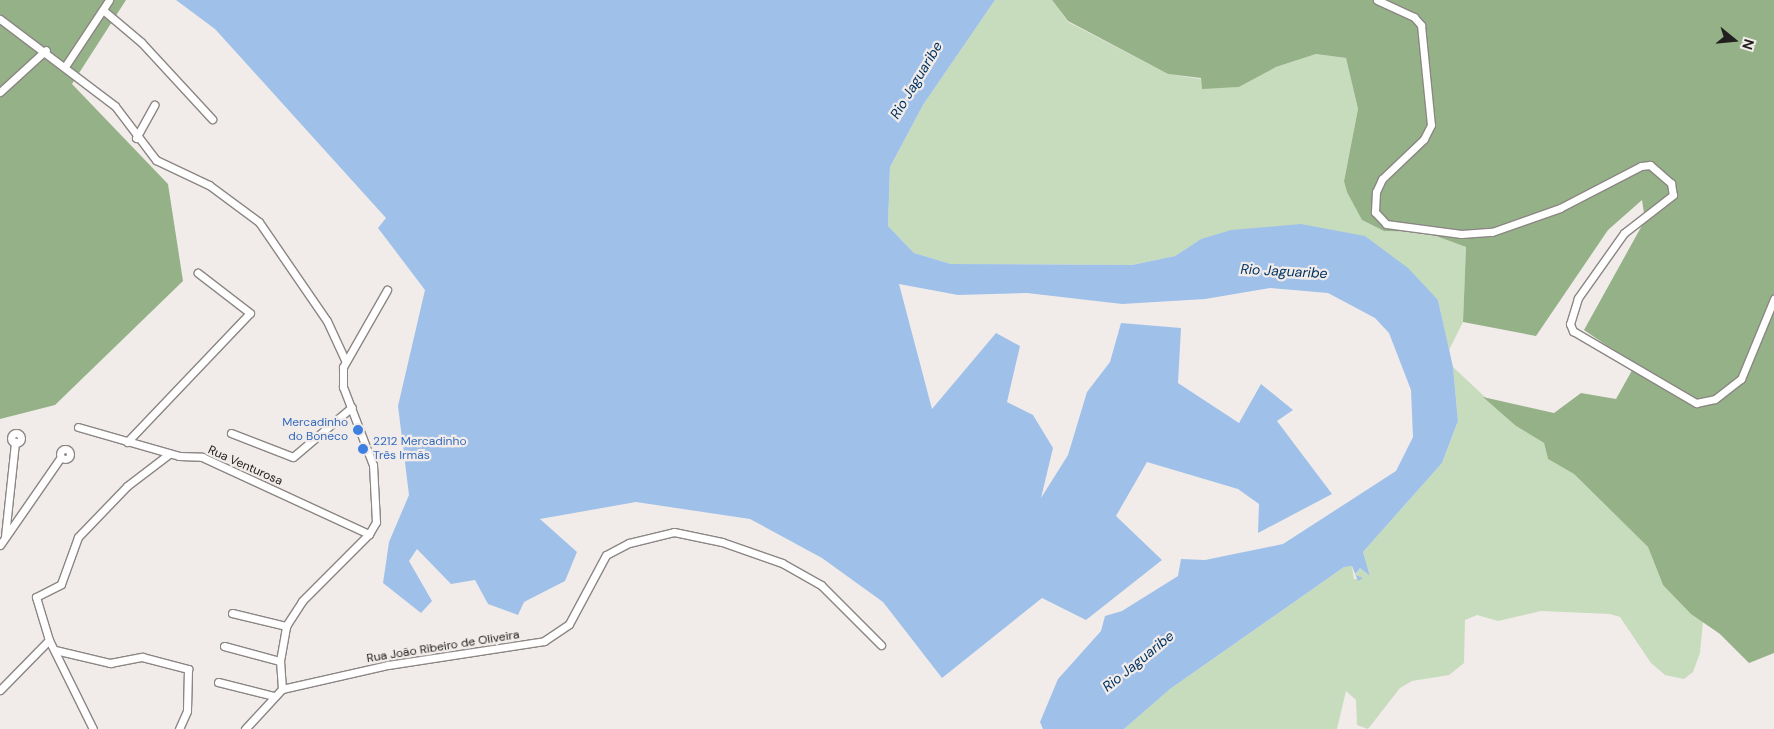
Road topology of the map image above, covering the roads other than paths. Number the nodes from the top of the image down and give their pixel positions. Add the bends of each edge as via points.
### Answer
1 (109, 0) edge
2 (1378, 0) edge
3 (103, 10) junction
4 (0, 20) edge
5 (46, 50) junction
6 (66, 65) junction
7 (0, 92) edge
8 (154, 105) dead end
9 (212, 119) dead end
10 (136, 138) junction
11 (198, 273) dead end
12 (387, 290) dead end
13 (1774, 299) edge
14 (345, 360) junction
15 (352, 407) junction
16 (78, 427) dead end
17 (231, 434) dead end
18 (16, 442) dead end
19 (127, 442) junction
20 (169, 454) junction
21 (61, 457) dead end
22 (369, 534) junction
23 (5, 538) junction
24 (0, 545) edge
25 (232, 613) dead end
26 (286, 626) junction
27 (49, 640) junction
28 (881, 645) dead end
29 (224, 646) dead end
30 (55, 650) junction
31 (280, 661) junction
32 (218, 682) dead end
33 (282, 689) junction
34 (0, 690) edge
35 (274, 696) junction
36 (93, 729) edge
37 (179, 729) edge
38 (245, 729) edge

1 - 3 street
2 - 13 street via 1414,17 1421,25 1431,125 1376,192 1375,212 1386,224 1469,234 1492,232 1560,208 1641,166 1650,165 1671,183 1673,195 1624,233 1578,298 1570,324 1573,330 1696,403 1715,399 1741,378
3 - 6 street
3 - 9 street via 141,42
4 - 5 street
5 - 6 street
5 - 7 street
6 - 10 street via 115,106
8 - 10 street
10 - 14 street via 162,166 209,184 259,222 326,321
11 - 19 street via 250,313
12 - 14 street
14 - 15 street via 343,387
15 - 17 street via 293,457
15 - 22 street via 370,449 378,494 376,522
16 - 19 street, Rua Venturosa
18 - 23 street
19 - 20 street, Rua Venturosa
20 - 22 street, Rua Venturosa via 202,457
20 - 27 street via 127,486 78,537 61,584 36,597
21 - 23 street
22 - 26 street via 302,600
23 - 24 street
25 - 26 street
26 - 31 street
27 - 30 street
27 - 34 street
28 - 33 street, Rua João Ribeiro de Oliveira via 821,585 782,563 722,542 674,532 629,543 606,555 569,624 544,641 388,665
29 - 31 street
30 - 36 street
30 - 37 street via 110,663 142,657 188,669 187,711
31 - 33 street
32 - 35 street
33 - 35 street
35 - 38 street

